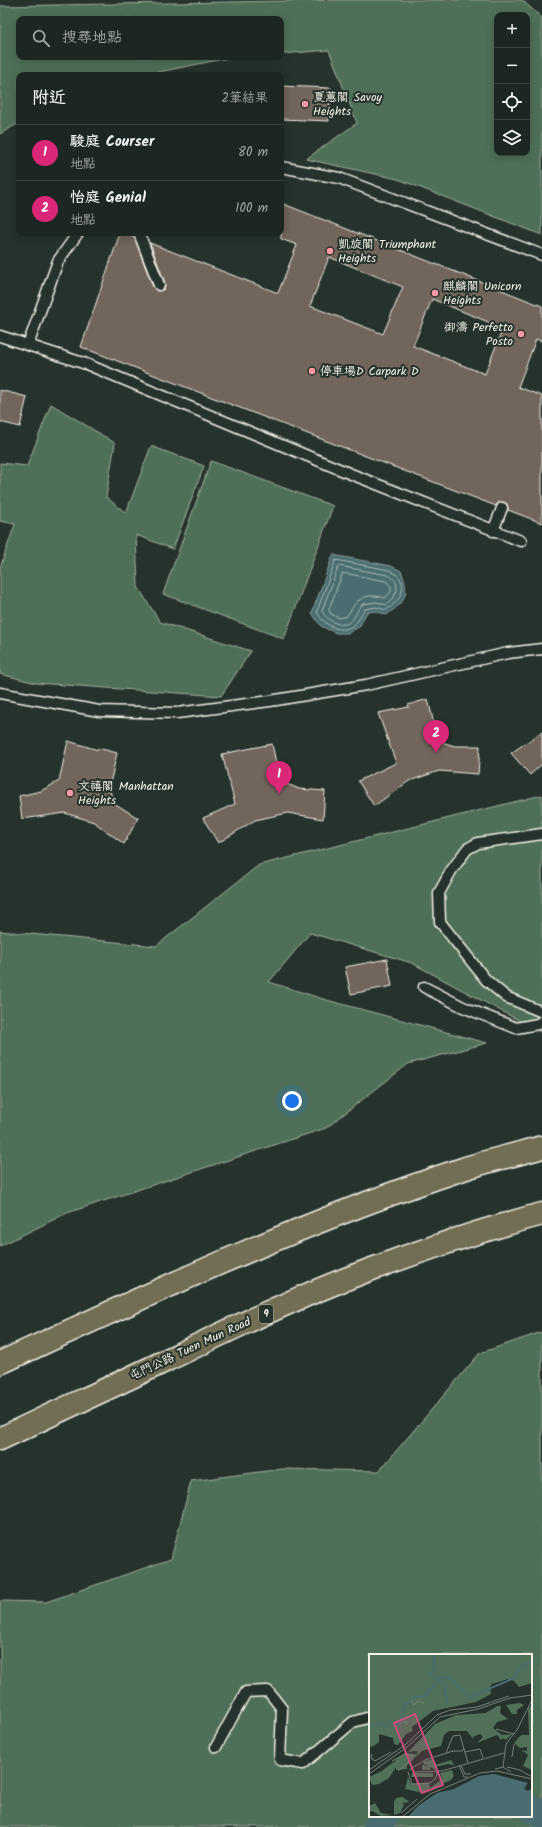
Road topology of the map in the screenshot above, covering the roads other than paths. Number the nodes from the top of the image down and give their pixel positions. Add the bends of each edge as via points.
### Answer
1 (284, 168) edge
2 (76, 236) edge
3 (140, 236) edge
4 (542, 255) edge
5 (159, 285) dead end
6 (0, 336) edge
7 (28, 345) junction
8 (502, 508) dead end
9 (493, 531) junction
10 (521, 541) dead end
11 (542, 649) edge
12 (0, 693) edge
13 (542, 834) edge
14 (424, 986) dead end
15 (542, 1012) edge
16 (542, 1021) edge
17 (542, 1148) edge
18 (542, 1214) edge
19 (0, 1363) edge
20 (0, 1439) edge
21 (369, 1717) edge
22 (216, 1747) dead end

1 - 4 lane via 339,178
2 - 7 lane via 58,262
3 - 5 lane
6 - 7 lane
7 - 9 lane via 94,367
8 - 9 lane
9 - 10 lane
11 - 12 lane via 508,653 366,685 270,701 177,712 99,711
13 - 15 lane via 478,843 467,849 439,894 440,922 486,980 506,997
14 - 16 lane via 464,1007 516,1028
17 - 19 highway via 464,1169 307,1226 184,1278
18 - 20 highway, 屯門公路 Tuen Mun Road / 9 via 413,1254 323,1289 207,1340
21 - 22 lane via 353,1722 303,1764 280,1760 282,1710 268,1691 246,1692

